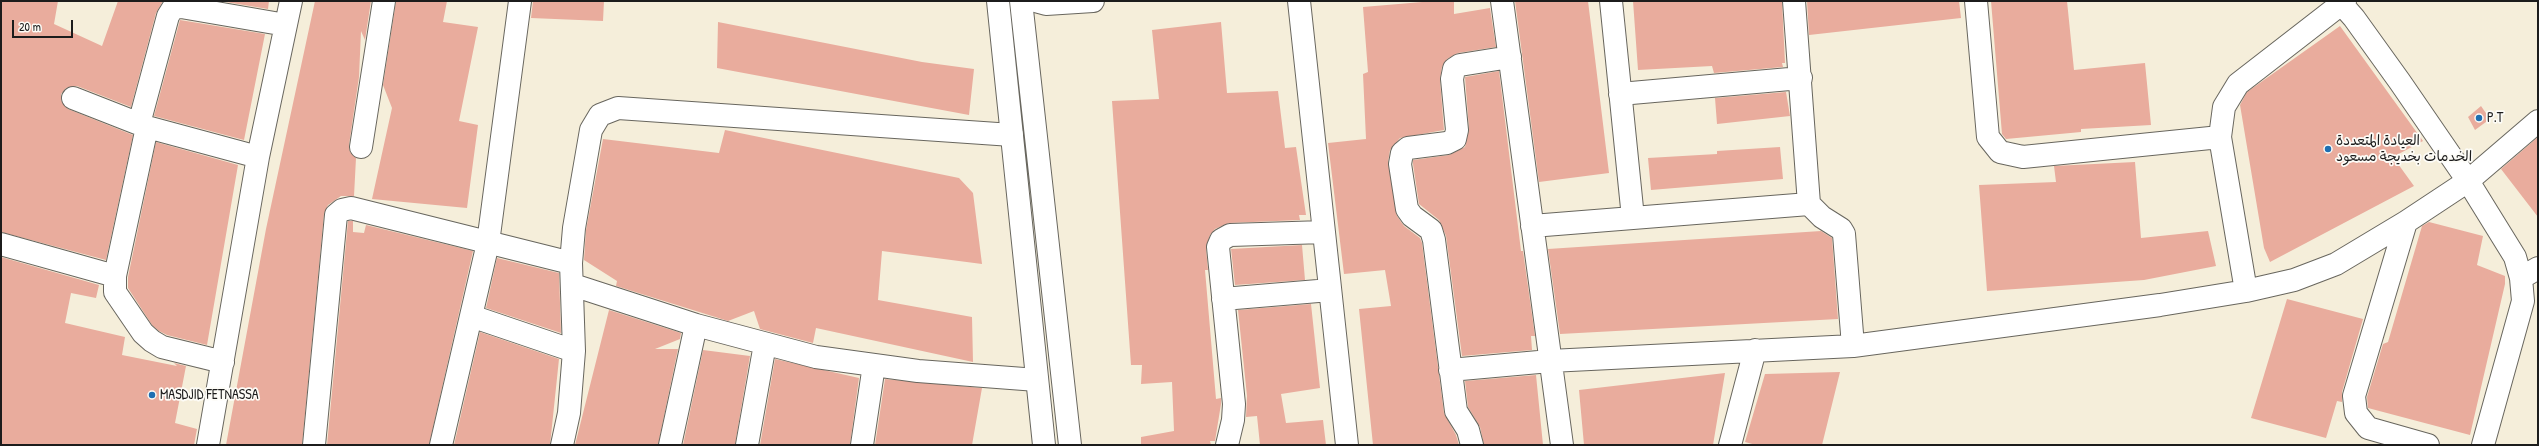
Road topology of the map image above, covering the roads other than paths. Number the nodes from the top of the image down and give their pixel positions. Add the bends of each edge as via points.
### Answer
1 (291, 1) edge
2 (384, 1) edge
3 (520, 1) edge
4 (1093, 1) edge
5 (1299, 1) edge
6 (1502, 1) edge
7 (1611, 1) edge
8 (1794, 1) edge
9 (1976, 1) edge
10 (2342, 2) edge
11 (1031, 6) edge
12 (999, 10) edge
13 (286, 25) junction
14 (1510, 57) junction
15 (1801, 78) junction
16 (1620, 94) junction
17 (73, 98) dead end
18 (2538, 121) edge
19 (143, 125) junction
20 (1012, 135) junction
21 (2220, 137) junction
22 (361, 147) dead end
23 (258, 157) junction
24 (2468, 181) junction
25 (1809, 204) junction
26 (1633, 218) junction
27 (2406, 222) junction
28 (1532, 226) junction
29 (1324, 232) junction
30 (488, 243) junction
31 (1, 244) edge
32 (571, 263) junction
33 (2530, 273) edge
34 (115, 276) junction
35 (573, 285) junction
36 (1330, 290) junction
37 (2246, 291) junction
38 (1223, 299) junction
39 (471, 316) junction
40 (696, 325) junction
41 (765, 344) junction
42 (1853, 346) junction
43 (1755, 350) junction
44 (574, 351) junction
45 (1550, 361) junction
46 (223, 362) junction
47 (874, 365) junction
48 (1450, 370) junction
49 (1037, 380) junction
50 (208, 445) edge
51 (314, 445) edge
52 (441, 445) edge
53 (562, 445) edge
54 (670, 445) edge
55 (747, 445) edge
56 (862, 445) edge
57 (1044, 445) edge
58 (1070, 445) edge
59 (1227, 445) edge
60 (1347, 445) edge
61 (1472, 445) edge
62 (1562, 445) edge
63 (1730, 445) edge
64 (2428, 445) edge
65 (2483, 445) edge

1 - 13 street
2 - 22 street
3 - 30 street
4 - 11 street
5 - 29 street
6 - 14 street
7 - 16 street
8 - 15 street
9 - 21 street via 1988,137 2000,152 2024,156
10 - 21 street via 2238,84 2224,107
10 - 24 street
11 - 12 street
11 - 58 street
12 - 20 street
13 - 19 street via 181,7 173,8 168,16
13 - 23 street
14 - 28 street
14 - 48 street via 1460,65 1454,69 1452,79 1457,130 1455,139 1447,143 1408,148 1402,153 1400,164 1407,209 1431,230 1434,240
15 - 16 street
15 - 25 street
16 - 26 street
17 - 19 street
18 - 24 street
19 - 23 street
19 - 34 street
20 - 32 street via 618,108 600,114 591,130 574,228
20 - 49 street
21 - 37 street
23 - 46 street
24 - 27 street
24 - 33 street via 2515,257
25 - 26 street
25 - 42 street via 1844,234
26 - 28 street
27 - 37 street via 2336,264 2294,280
27 - 64 street via 2354,396 2356,413 2368,428
28 - 45 street
29 - 36 street
29 - 38 street via 1230,236 1221,240 1218,247
30 - 32 street
30 - 39 street
30 - 51 street via 351,208 342,210 336,216
31 - 34 street
32 - 35 street
33 - 65 street
34 - 46 street via 114,292 152,342 162,347
35 - 40 street
35 - 44 street
36 - 38 street
36 - 60 street
37 - 42 street
38 - 59 street via 1234,404 1234,420
39 - 44 street
39 - 52 street
40 - 41 street
40 - 54 street
41 - 47 street via 816,357
41 - 55 street
42 - 43 street
43 - 45 street
43 - 63 street
44 - 53 street via 569,413
45 - 48 street
45 - 62 street
46 - 50 street
47 - 49 street
47 - 56 street
48 - 61 street via 1456,411 1468,430
49 - 57 street

